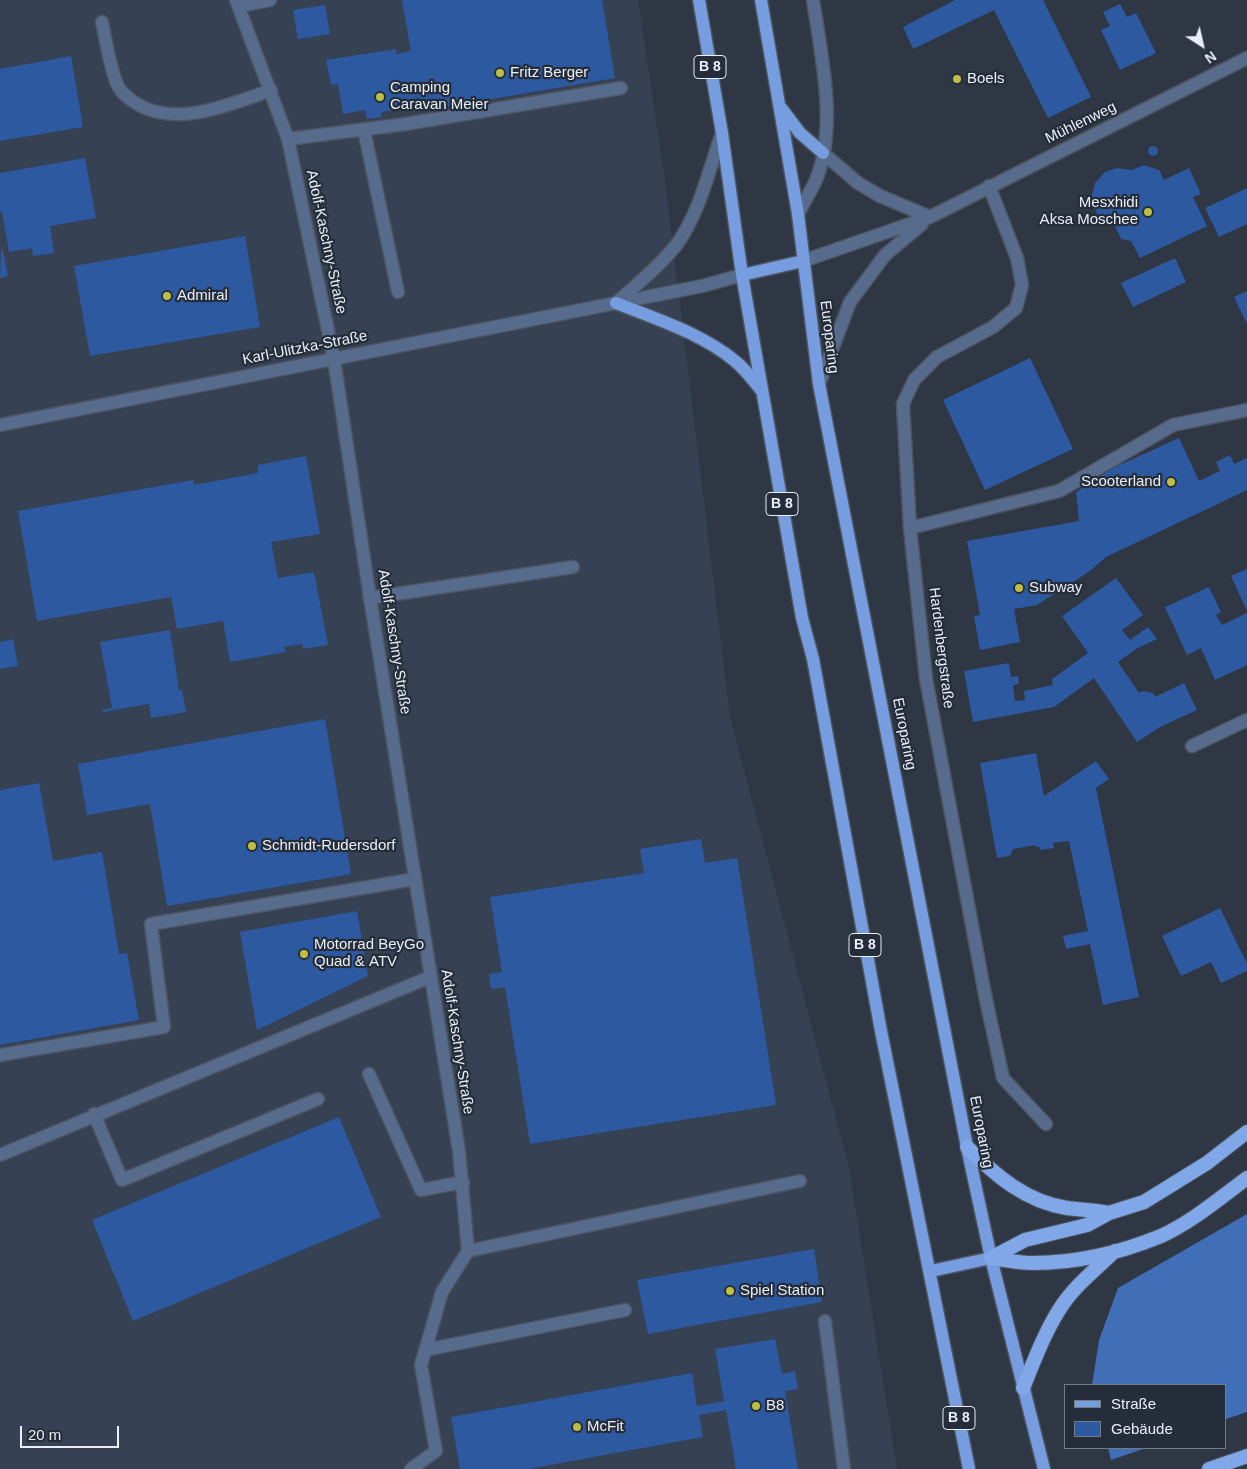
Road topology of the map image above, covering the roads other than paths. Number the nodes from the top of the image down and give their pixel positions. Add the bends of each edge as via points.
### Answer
1 (270, 0) edge
2 (699, 0) edge
3 (761, 0) edge
4 (813, 0) edge
5 (238, 3) edge
6 (102, 22) dead end
7 (1247, 58) edge
8 (621, 88) dead end
9 (271, 90) junction
10 (780, 107) junction
11 (364, 130) junction
12 (722, 133) junction
13 (288, 139) junction
14 (823, 153) junction
15 (989, 186) junction
16 (798, 214) junction
17 (930, 217) junction
18 (803, 261) junction
19 (742, 275) junction
20 (398, 292) dead end
21 (616, 302) junction
22 (334, 359) junction
23 (819, 384) junction
24 (761, 390) junction
25 (1247, 410) edge
26 (0, 425) edge
27 (910, 528) junction
28 (573, 568) dead end
29 (370, 598) junction
30 (1247, 720) edge
31 (1192, 746) dead end
32 (415, 879) junction
33 (430, 977) junction
34 (0, 1056) edge
35 (369, 1074) dead end
36 (318, 1099) dead end
37 (94, 1114) junction
38 (1046, 1124) dead end
39 (1247, 1132) edge
40 (967, 1147) junction
41 (0, 1154) edge
42 (1247, 1178) edge
43 (800, 1181) dead end
44 (463, 1182) junction
45 (1109, 1213) junction
46 (468, 1251) junction
47 (1116, 1251) junction
48 (991, 1258) junction
49 (931, 1271) junction
50 (625, 1310) dead end
51 (825, 1321) dead end
52 (425, 1350) junction
53 (1023, 1388) junction
54 (1247, 1456) edge
55 (411, 1469) edge
56 (844, 1469) edge
57 (969, 1469) edge
58 (1044, 1469) edge
59 (1209, 1469) edge

1 - 5 street
2 - 12 main road, B 8
3 - 10 main road, Europaring
4 - 14 street via 828,98
5 - 9 street, Adolf-Kaschny-Straße
6 - 9 street via 118,85 126,97 145,108 168,114 214,109
7 - 15 street, Mühlenweg
8 - 11 street
9 - 13 street, Adolf-Kaschny-Straße
10 - 14 main road via 800,133
10 - 16 main road, Europaring
11 - 13 street
11 - 20 street
12 - 19 main road, B 8
12 - 21 street via 702,190 678,242
13 - 22 street, Adolf-Kaschny-Straße
14 - 16 street via 817,179
14 - 17 street via 858,183
15 - 17 street, Mühlenweg
15 - 27 street, Hardenbergstraße via 1017,258 1022,285 1016,308 993,327 937,357 914,380 903,404
16 - 18 main road, Europaring
17 - 18 street, Mühlenweg
17 - 23 street, Mühlenweg via 885,255 850,302
18 - 19 main road
18 - 23 main road, Europaring
19 - 21 street, Karl-Ulitzka-Straße
19 - 24 main road, B 8
21 - 22 street, Karl-Ulitzka-Straße
21 - 24 main road via 720,350 736,362
22 - 26 street, Karl-Ulitzka-Straße
22 - 29 street, Adolf-Kaschny-Straße
23 - 40 main road, Europaring
24 - 49 main road, B 8 via 896,1106
25 - 27 street via 1173,425 1059,492
27 - 38 street, Hardenbergstraße via 926,679 1003,1078
28 - 29 street
29 - 32 street, Adolf-Kaschny-Straße
30 - 31 street
32 - 33 street, Adolf-Kaschny-Straße
32 - 34 street via 151,924 164,1027
33 - 37 street
33 - 44 street, Adolf-Kaschny-Straße
35 - 44 street via 421,1190
36 - 37 street via 122,1180
37 - 41 street
39 - 45 highway via 1179,1182 1144,1202
40 - 45 highway via 988,1169 1033,1199 1066,1208
40 - 48 main road, Europaring
42 - 47 highway via 1162,1235
43 - 46 street
44 - 46 street, Adolf-Kaschny-Straße
45 - 48 highway via 1087,1225 1025,1240
46 - 52 street via 442,1292
47 - 48 highway via 1063,1262 1032,1263
47 - 53 highway via 1082,1281 1060,1309 1042,1341
48 - 49 main road
48 - 53 main road, Europaring
49 - 57 main road, B 8
50 - 52 street
51 - 56 street
52 - 55 street via 421,1365 436,1451
53 - 58 main road, Europaring
54 - 59 highway

